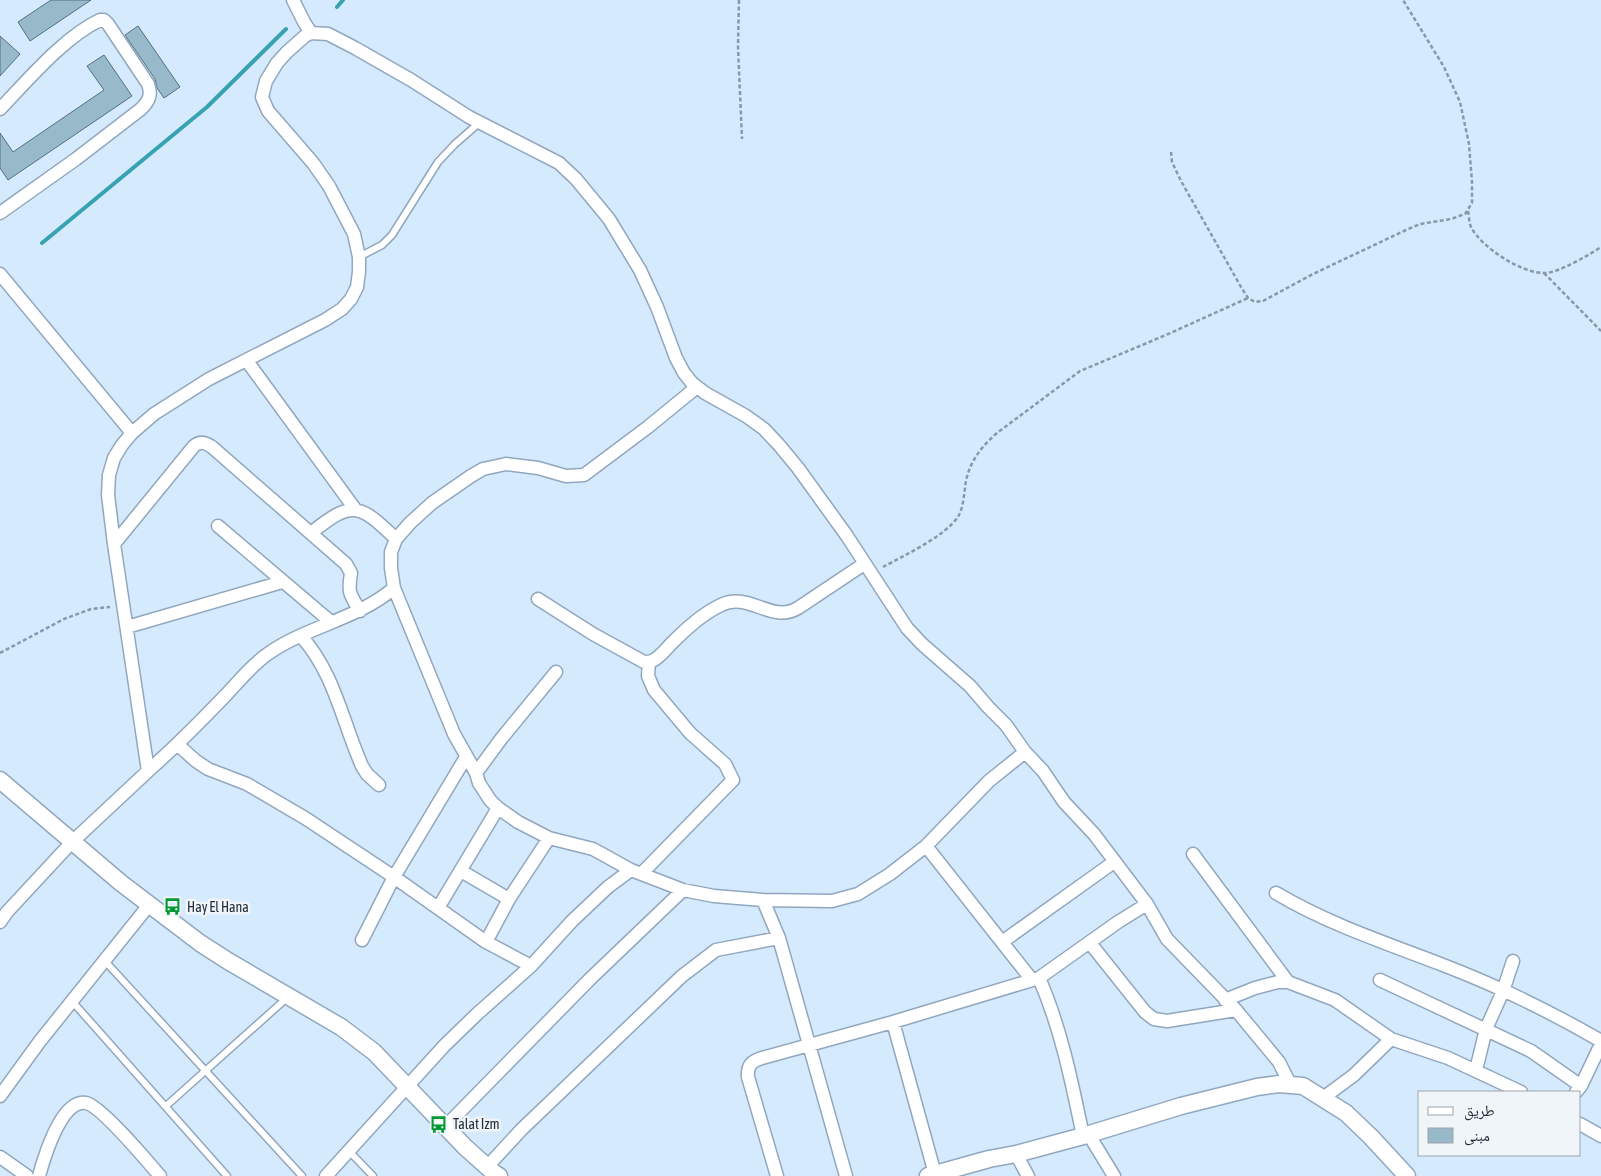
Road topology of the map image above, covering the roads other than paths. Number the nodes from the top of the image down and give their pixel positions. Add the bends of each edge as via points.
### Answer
1 (293, 0) edge
2 (311, 33) junction
3 (0, 109) edge
4 (480, 123) junction
5 (0, 213) edge
6 (359, 257) junction
7 (0, 274) edge
8 (247, 361) junction
9 (697, 387) junction
10 (132, 433) junction
11 (355, 509) junction
12 (218, 526) dead end
13 (311, 533) junction
14 (396, 539) junction
15 (114, 544) junction
16 (868, 569) junction
17 (282, 582) junction
18 (394, 588) junction
19 (538, 599) dead end
20 (360, 611) junction
21 (331, 622) junction
22 (127, 627) junction
23 (301, 636) junction
24 (649, 662) junction
25 (556, 672) dead end
26 (178, 745) junction
27 (1024, 752) junction
28 (466, 757) junction
29 (148, 771) junction
30 (476, 773) junction
31 (0, 780) edge
32 (379, 785) dead end
33 (498, 808) junction
34 (549, 838) junction
35 (72, 842) junction
36 (926, 846) junction
37 (1193, 854) dead end
38 (1114, 862) junction
39 (636, 871) junction
40 (460, 872) junction
41 (394, 877) junction
42 (683, 890) junction
43 (1276, 892) dead end
44 (509, 899) junction
45 (763, 900) junction
46 (150, 904) junction
47 (1147, 904) junction
48 (438, 908) junction
49 (0, 922) edge
50 (779, 938) junction
51 (362, 940) dead end
52 (486, 942) junction
53 (1002, 942) junction
54 (1090, 943) junction
55 (104, 960) junction
56 (1513, 961) dead end
57 (531, 966) junction
58 (1035, 979) junction
59 (1380, 980) dead end
60 (1288, 982) junction
61 (1503, 991) junction
62 (288, 996) junction
63 (71, 1000) junction
64 (1225, 1000) junction
65 (1236, 1010) junction
66 (892, 1022) junction
67 (1486, 1029) junction
68 (1391, 1039) junction
69 (1601, 1043) edge
70 (809, 1045) junction
71 (1476, 1070) junction
72 (205, 1071) junction
73 (1290, 1084) junction
74 (408, 1088) junction
75 (1579, 1089) edge
76 (1519, 1091) edge
77 (0, 1096) edge
78 (1323, 1098) junction
79 (166, 1106) junction
80 (1581, 1125) edge
81 (445, 1127) junction
82 (1086, 1135) junction
83 (1601, 1136) edge
84 (350, 1151) junction
85 (1016, 1154) junction
86 (0, 1157) edge
87 (493, 1171) edge
88 (932, 1175) edge
89 (27, 1176) edge
90 (39, 1176) edge
91 (160, 1176) edge
92 (227, 1176) edge
93 (302, 1176) edge
94 (326, 1176) edge
95 (373, 1176) edge
96 (777, 1176) edge
97 (846, 1176) edge
98 (1028, 1176) edge
99 (1114, 1176) edge
100 (1406, 1176) edge

1 - 2 street
2 - 4 street via 335,37
2 - 6 street via 277,63 266,81 262,97 268,111 329,186 354,234
3 - 5 street via 47,61 80,32 100,20 108,24 151,91 149,100 141,109
4 - 6 lane via 438,162 392,235 382,245
4 - 9 street via 559,163 591,196 624,241 657,307 676,358
6 - 8 street via 356,287 342,309
7 - 10 street
8 - 10 street via 178,398
8 - 11 street
9 - 14 street via 584,475 566,476 506,464 483,470 432,503
9 - 16 street via 764,429 798,468
10 - 15 street via 114,458 109,475
11 - 13 street via 339,513
11 - 14 street via 374,519
12 - 17 street
13 - 15 street via 212,447 200,442
13 - 20 street via 349,568 349,592
14 - 18 street via 391,552
15 - 22 street
16 - 24 street via 787,613 777,613 737,600 719,605
16 - 27 street via 907,628 970,686 1006,725
17 - 21 street
17 - 22 street
18 - 20 street
18 - 28 street
19 - 24 street via 594,634
20 - 21 street
21 - 23 street
22 - 29 street
23 - 26 street via 268,654
23 - 32 street via 315,654 335,693 362,766
24 - 39 street via 648,676 654,690 690,733 725,764 733,780
25 - 30 street
26 - 29 street
26 - 41 street via 208,769 263,792
27 - 36 street via 989,781
27 - 38 street via 1043,771 1064,802 1094,834
28 - 30 street
28 - 41 street
29 - 35 street
30 - 33 street via 479,783
31 - 35 street
33 - 34 street
33 - 40 street
34 - 39 street via 592,849
34 - 44 street
35 - 46 street
35 - 49 street
36 - 45 street via 858,894 832,901
36 - 53 street
37 - 60 street
38 - 47 street
38 - 53 street
39 - 42 street
39 - 57 street via 608,887
40 - 44 street
40 - 48 street
41 - 48 street
41 - 51 street
42 - 45 street
42 - 81 street via 590,979
43 - 61 street via 1298,906 1382,943
44 - 52 street
45 - 50 street
46 - 55 street
46 - 62 street via 207,948
47 - 54 street
47 - 64 street via 1167,939
48 - 52 street
50 - 70 street
50 - 87 street via 716,950 704,958 521,1130
52 - 57 street
53 - 58 street
54 - 58 street
54 - 65 street via 1154,1019 1167,1021
55 - 63 street
55 - 72 lane
56 - 61 street
57 - 74 street via 444,1046
58 - 66 street
58 - 82 street via 1052,1009
59 - 67 street
60 - 64 street via 1255,988
60 - 68 street via 1335,1000
61 - 67 street
61 - 69 street via 1554,1014
62 - 72 lane
62 - 74 street via 359,1039
63 - 77 street
63 - 79 lane
64 - 65 street
65 - 73 street via 1279,1062
66 - 70 street
66 - 88 street
67 - 71 street
67 - 75 street via 1531,1051
68 - 71 street
68 - 78 street via 1354,1075
69 - 75 street
70 - 96 street via 758,1059 748,1069 751,1092
70 - 97 street
71 - 76 street
72 - 79 lane
72 - 93 lane
73 - 78 street via 1303,1086
73 - 82 street via 1257,1087
74 - 81 street
74 - 84 street
78 - 100 street via 1346,1113
79 - 92 lane
80 - 83 street
81 - 87 street
82 - 85 street
82 - 99 street
84 - 94 street
84 - 95 lane
85 - 88 street
85 - 98 street
86 - 89 street
90 - 91 street via 49,1143 62,1118 77,1104 85,1103 106,1117

